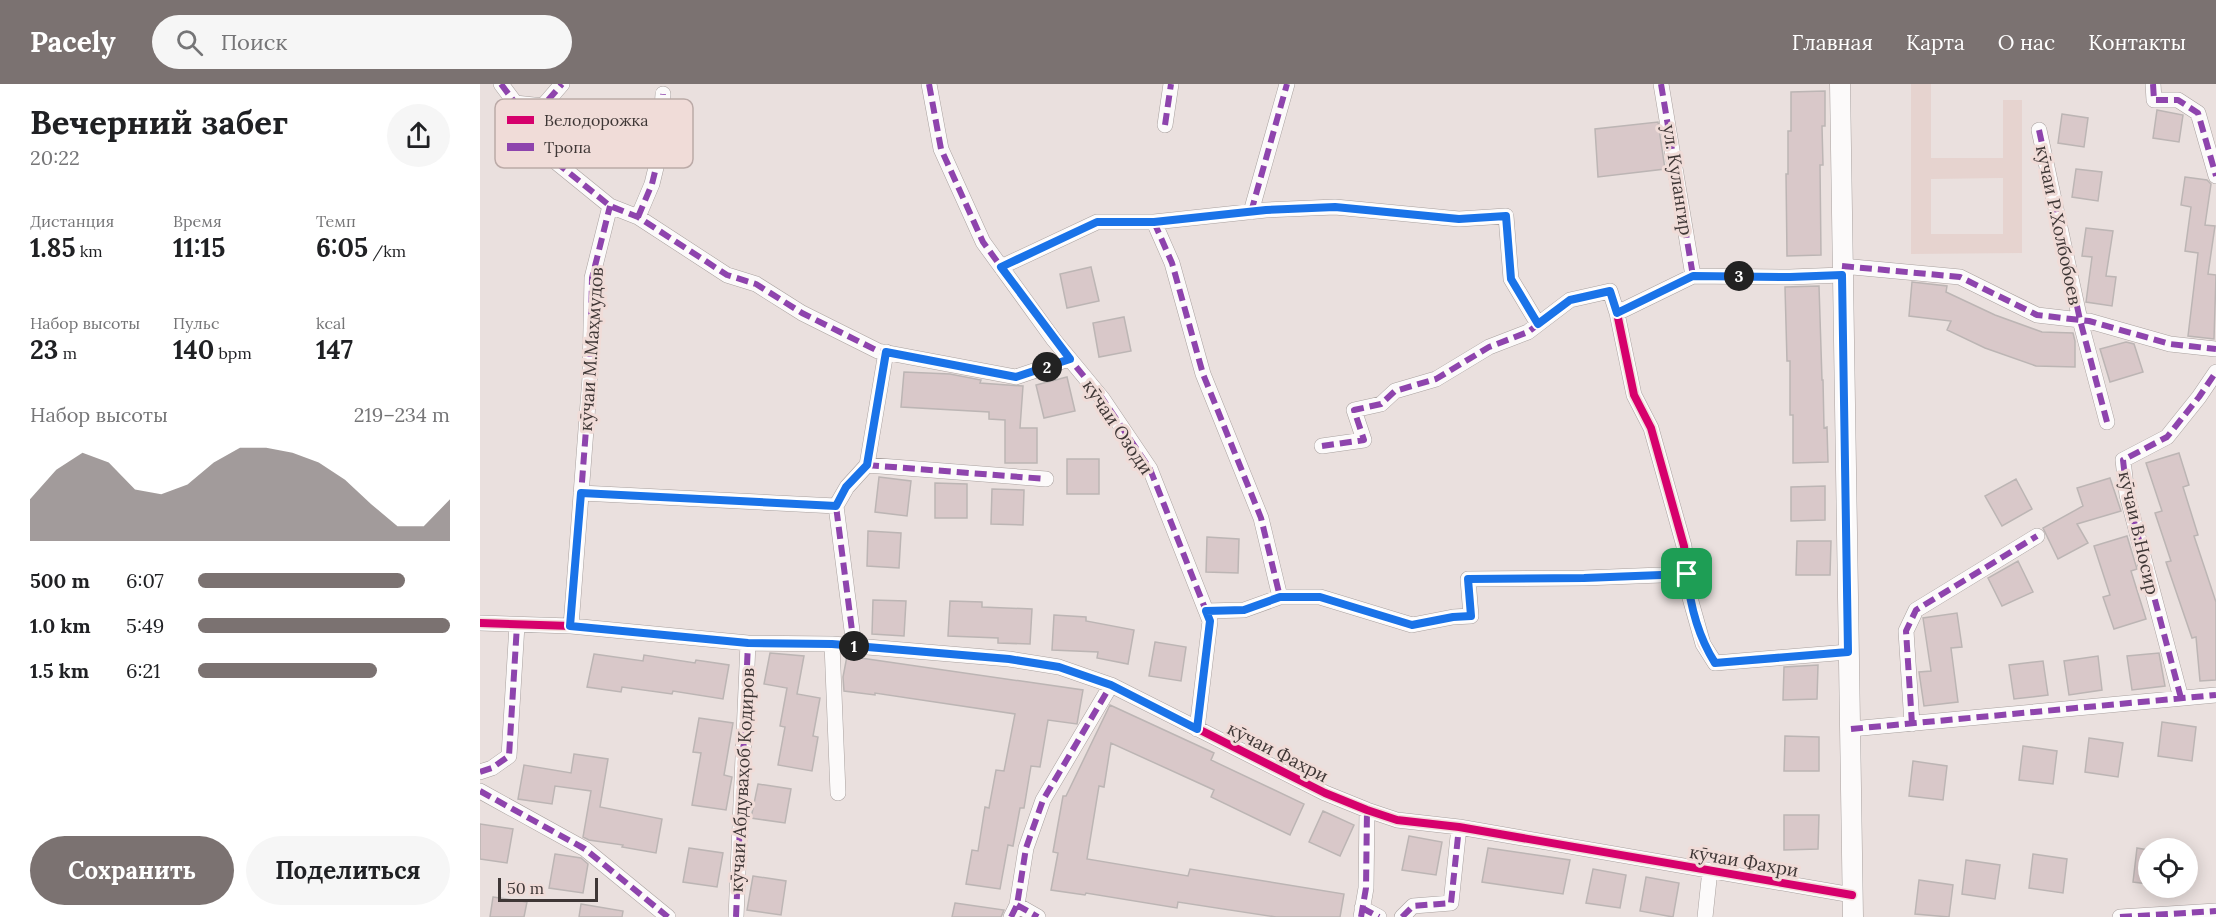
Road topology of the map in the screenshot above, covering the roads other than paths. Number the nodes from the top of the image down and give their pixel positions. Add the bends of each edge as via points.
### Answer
1 (501, 84) edge
2 (562, 84) edge
3 (929, 84) edge
4 (1171, 84) edge
5 (1287, 84) edge
6 (1661, 84) edge
7 (1839, 84) edge
8 (2153, 84) edge
9 (663, 94) dead end
10 (512, 99) edge
11 (549, 99) edge
12 (663, 99) edge
13 (1165, 125) dead end
14 (2039, 130) dead end
15 (563, 168) edge
16 (656, 168) edge
17 (2216, 176) edge
18 (610, 206) junction
19 (1251, 212) junction
20 (638, 217) junction
21 (1154, 222) junction
22 (1001, 267) junction
23 (1842, 271) junction
24 (1693, 276) junction
25 (1617, 313) junction
26 (2080, 320) junction
27 (1538, 324) junction
28 (2216, 349) edge
29 (886, 352) junction
30 (1070, 359) junction
31 (2216, 372) edge
32 (2107, 422) dead end
33 (1322, 446) dead end
34 (867, 465) junction
35 (1046, 479) dead end
36 (581, 493) junction
37 (836, 506) junction
38 (2037, 536) dead end
39 (1687, 574) junction
40 (1280, 597) junction
41 (1206, 611) junction
42 (480, 623) edge
43 (516, 625) junction
44 (570, 626) junction
45 (748, 643) junction
46 (832, 644) junction
47 (854, 646) junction
48 (1848, 652) junction
49 (1111, 685) junction
50 (2216, 695) edge
51 (2181, 698) junction
52 (1912, 724) junction
53 (1197, 729) junction
54 (1851, 729) junction
55 (480, 772) edge
56 (480, 791) edge
57 (838, 793) dead end
58 (1367, 810) junction
59 (1459, 827) junction
60 (1710, 870) junction
61 (1852, 895) junction
62 (1014, 911) edge
63 (2216, 911) edge
64 (1361, 912) edge
65 (668, 917) edge
66 (736, 917) edge
67 (1038, 917) edge
68 (1379, 917) edge
69 (1402, 917) edge
70 (1705, 917) edge
71 (1853, 917) edge
72 (2120, 917) edge

1 - 10 street
2 - 11 street
3 - 22 street, кӯчаи Озоди via 941,149 983,242
4 - 13 street
5 - 19 street
6 - 24 street, ул. Кулангир
7 - 23 main road
8 - 17 street via 2154,100 2178,100 2198,113
9 - 12 street
14 - 26 street, кӯчаи Р.Холбобоев
15 - 18 street
16 - 20 street
18 - 20 street
18 - 36 street, кӯчаи М.Маҳмудов via 592,278 590,377
19 - 21 street
19 - 27 street via 1335,207 1459,219 1506,216 1511,279
20 - 29 street via 727,275 756,284 802,313
21 - 22 street via 1097,222
21 - 40 street via 1172,262 1203,374 1261,518
22 - 30 street, кӯчаи Озоди
23 - 24 street, кӯчаи Р.Холбобоев via 1790,277
23 - 26 street, кӯчаи Р.Холбобоев via 1960,277 2037,315
23 - 48 main road
24 - 25 street
25 - 27 street via 1610,291 1570,300
25 - 39 street via 1634,395 1651,428 1684,546
26 - 28 street, кӯчаи Р.Холбобоев via 2170,345
26 - 32 street, кӯчаи Р.Холбобоев
27 - 33 street via 1489,347 1436,379 1395,391 1381,404 1354,410 1364,440
29 - 30 street via 1016,377
29 - 34 street
30 - 41 street, кӯчаи Озоди via 1150,469
31 - 51 street, кӯчаи В.Носир via 2168,437 2123,460 2127,495
34 - 35 street
34 - 37 street via 846,487
36 - 37 street
36 - 44 street, кӯчаи М.Маҳмудов
37 - 47 street
38 - 52 street via 1916,610 1906,631
39 - 40 street via 1468,579 1471,616 1412,625 1320,597
39 - 48 street via 1703,644 1715,663
40 - 41 street via 1244,610
41 - 53 street, кӯчаи Озоди via 1210,621
42 - 43 street, кӯчаи Фахри
43 - 44 street, кӯчаи Фахри
43 - 55 street via 509,756
44 - 45 street, кӯчаи Фахри
45 - 46 street, кӯчаи Фахри
45 - 66 street, кӯчаи Абдуваҳоб Қодиров
46 - 47 street, кӯчаи Фахри
46 - 57 street
47 - 49 street, кӯчаи Фахри via 1009,659 1059,667
48 - 54 main road
49 - 53 street, кӯчаи Фахри
49 - 62 street via 1042,800 1026,848
50 - 51 street
51 - 52 street
52 - 54 street
53 - 58 street, кӯчаи Фахри
54 - 61 main road
56 - 65 street via 585,849
58 - 59 street, кӯчаи Фахри via 1397,820
58 - 64 street via 1366,888
59 - 60 street, кӯчаи Фахри
59 - 69 street via 1451,903 1413,906
60 - 61 street, кӯчаи Фахри
60 - 70 street
61 - 71 main road
62 - 67 street
63 - 72 street
64 - 68 street

